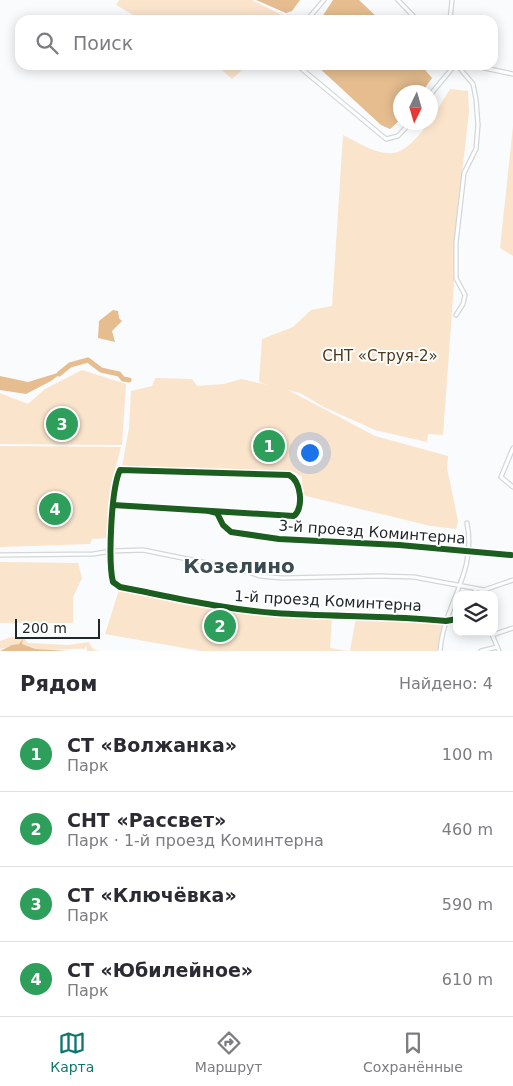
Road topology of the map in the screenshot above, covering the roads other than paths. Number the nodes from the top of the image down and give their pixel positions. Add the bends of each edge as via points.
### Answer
1 (324, 0) edge
2 (398, 0) edge
3 (452, 0) edge
4 (311, 15) edge
5 (412, 15) edge
6 (450, 15) edge
7 (303, 70) edge
8 (452, 70) edge
9 (460, 70) edge
10 (494, 70) edge
11 (513, 74) edge
12 (438, 86) edge
13 (404, 130) edge
14 (456, 315) dead end
15 (513, 448) edge
16 (513, 487) edge
17 (113, 505) junction
18 (209, 511) junction
19 (467, 523) dead end
20 (470, 550) junction
21 (112, 551) junction
22 (0, 555) edge
23 (511, 555) dead end
24 (513, 580) edge
25 (460, 586) junction
26 (475, 590) joint
27 (453, 620) edge
28 (446, 621) junction
29 (513, 628) edge
30 (498, 632) edge
31 (493, 636) edge
32 (497, 646) junction
33 (440, 651) edge
34 (480, 651) edge
35 (498, 651) edge

1 - 4 street
2 - 5 street
3 - 6 street
7 - 13 street via 386,139 398,136
8 - 12 street
9 - 14 street via 473,84 478,125 476,149 464,173 456,243 456,278 465,295
10 - 11 street
15 - 16 street via 502,473 504,481
17 - 18 street
17 - 18 street, 1-й проезд Коминтерна via 114,484 120,470 289,475 298,481 299,510 294,516
17 - 21 street, 1-й проезд Коминтерна
18 - 20 street, 3-й проезд Коминтерна via 217,513 231,532 295,541
19 - 20 street
20 - 23 street, 3-й проезд Коминтерна
20 - 25 street
21 - 22 street
21 - 25 street via 143,550 260,576 414,577
21 - 28 street, 1-й проезд Коминтерна via 112,577 120,587 245,610
24 - 26 street via 491,589
25 - 26 street
25 - 28 street
27 - 28 street, 1-й проезд Коминтерна
28 - 33 street
29 - 30 street
31 - 32 street
32 - 34 street
32 - 35 street

